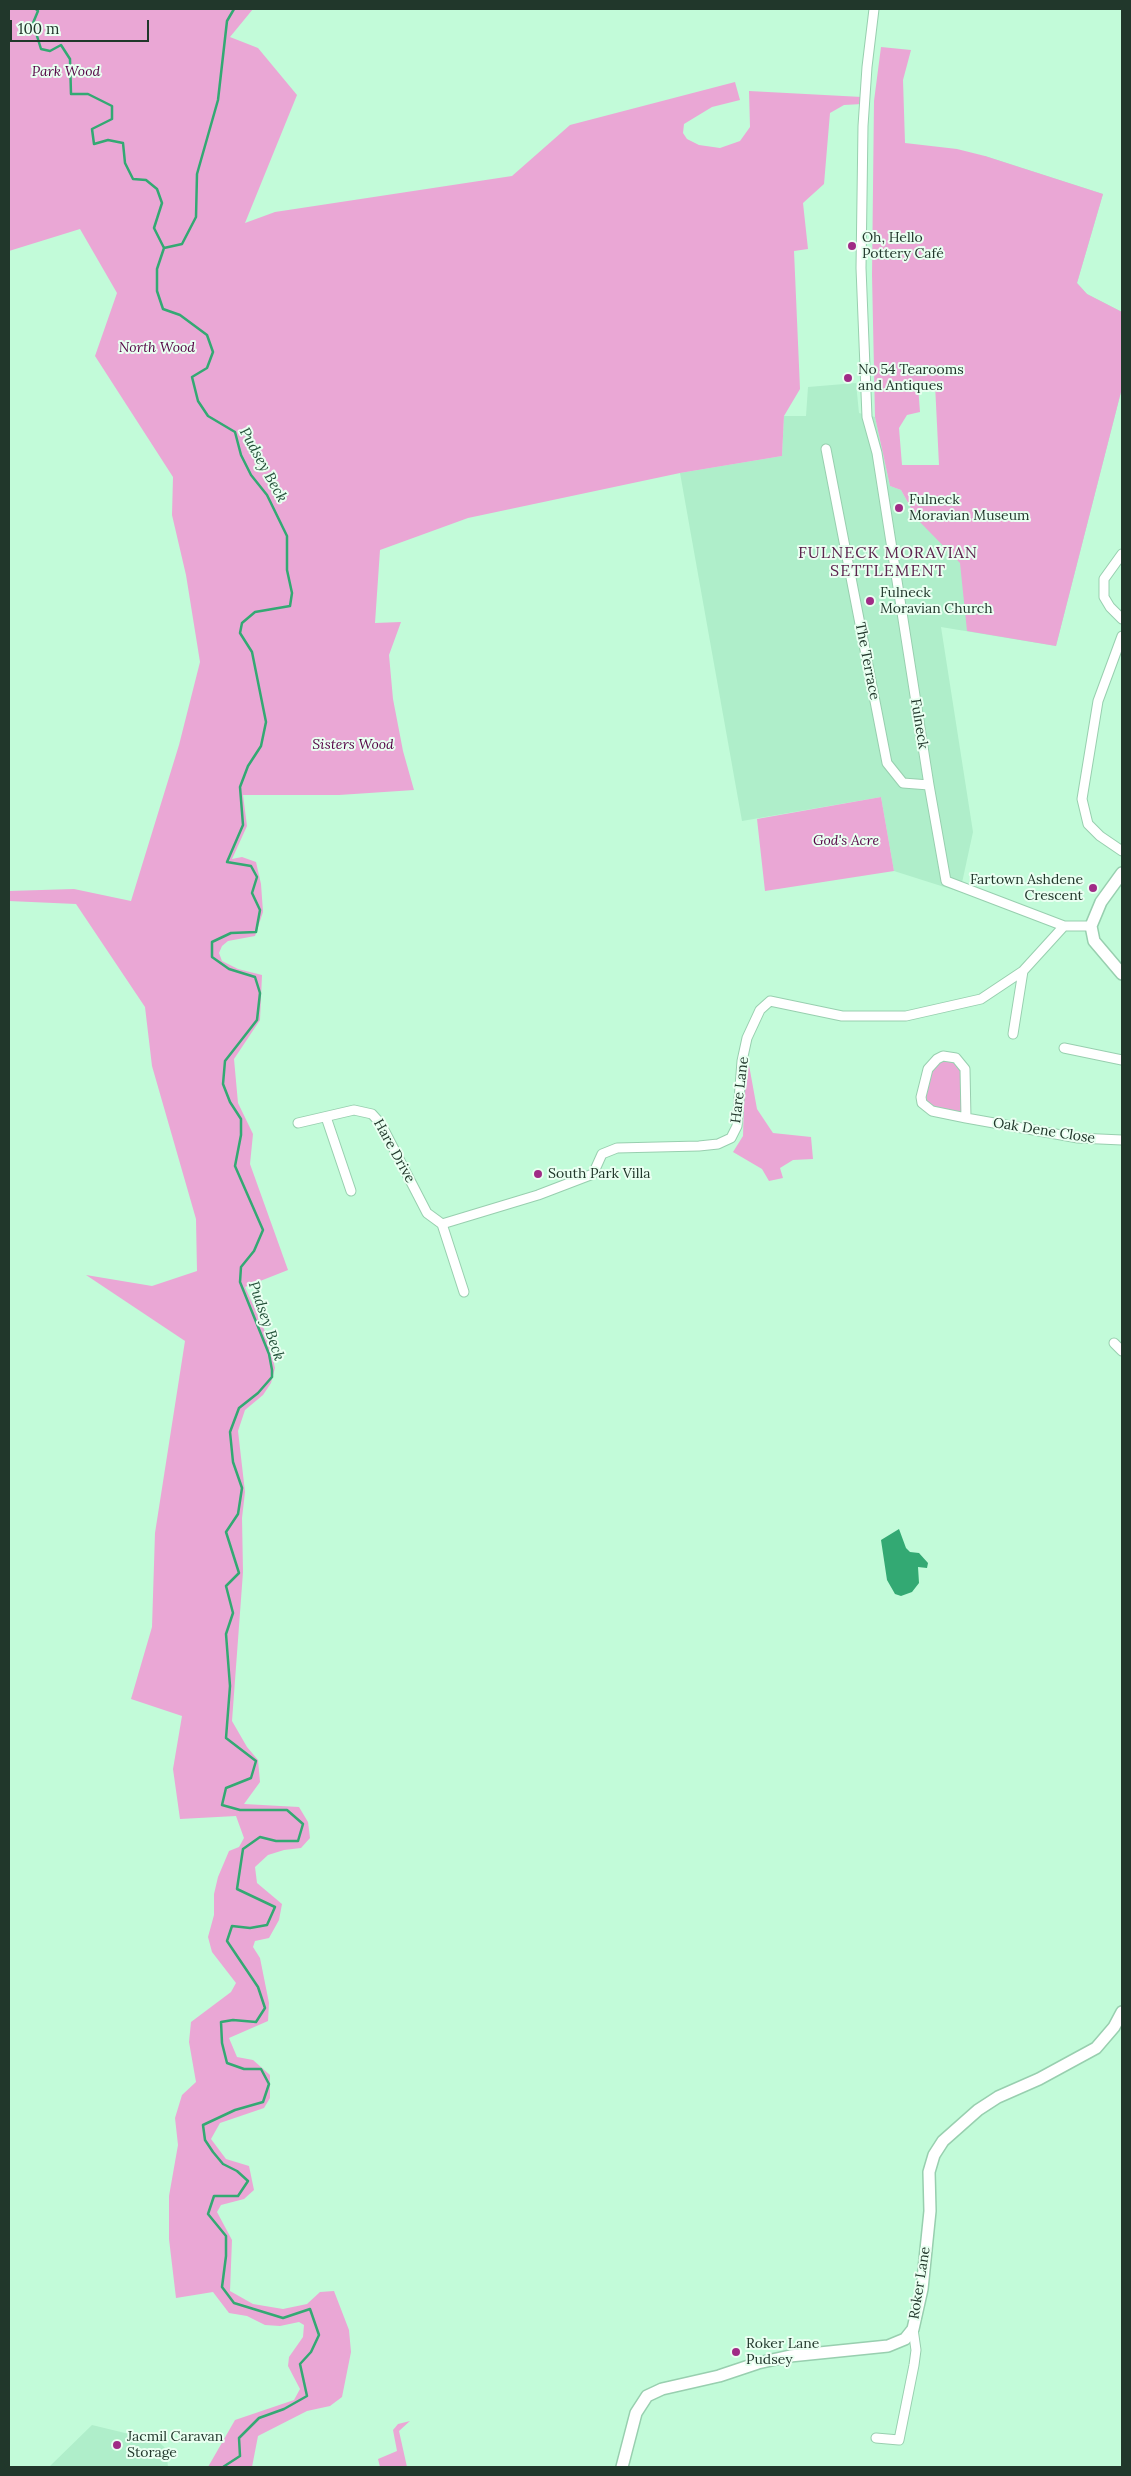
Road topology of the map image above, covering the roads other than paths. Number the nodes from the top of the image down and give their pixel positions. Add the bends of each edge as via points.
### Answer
1 (874, 9) edge
2 (826, 449) dead end
3 (1122, 555) edge
4 (1122, 619) edge
5 (1122, 636) edge
6 (929, 786) junction
7 (1122, 851) edge
8 (1122, 874) edge
9 (1064, 926) junction
10 (1091, 926) junction
11 (1023, 971) junction
12 (1122, 974) edge
13 (1012, 1034) dead end
14 (1064, 1048) dead end
15 (1122, 1060) edge
16 (326, 1117) junction
17 (966, 1118) junction
18 (298, 1123) dead end
19 (1122, 1140) edge
20 (351, 1191) dead end
21 (442, 1224) junction
22 (464, 1292) dead end
23 (1114, 1343) dead end
24 (1122, 1351) edge
25 (1122, 2012) edge
26 (913, 2328) junction
27 (876, 2438) dead end
28 (622, 2467) edge

1 - 6 street, Fulneck via 863,126 861,268 867,417 877,453
2 - 6 street, The Terrace via 887,762 903,783
3 - 4 street via 1104,579 1104,597
5 - 7 street via 1098,701 1082,799 1088,824
6 - 9 street, Fulneck via 946,881
8 - 10 street via 1101,902
9 - 10 street, Fulneck
9 - 11 street, Hare Lane
10 - 12 street via 1094,941
11 - 13 street
11 - 21 street, Hare Lane via 981,999 906,1016 842,1016 770,1001 760,1010 747,1038 737,1126 731,1138 718,1144 699,1146 616,1148 602,1154 593,1174 538,1195
14 - 15 street
16 - 18 street, Hare Drive
16 - 20 street
16 - 21 street, Hare Drive via 354,1110 372,1114 381,1124 426,1213
17 - 17 street, Oak Dene Close via 932,1111 922,1103 928,1069 943,1056 956,1058 965,1069
17 - 19 street, Oak Dene Close via 1078,1138
21 - 22 street
23 - 24 street
25 - 26 street, Roker Lane via 1096,2048 998,2097 943,2141 929,2172 930,2211 922,2289
26 - 27 street via 916,2350 899,2440
26 - 28 street, Roker Lane via 905,2339 897,2343 790,2356 662,2389 647,2396 636,2413

